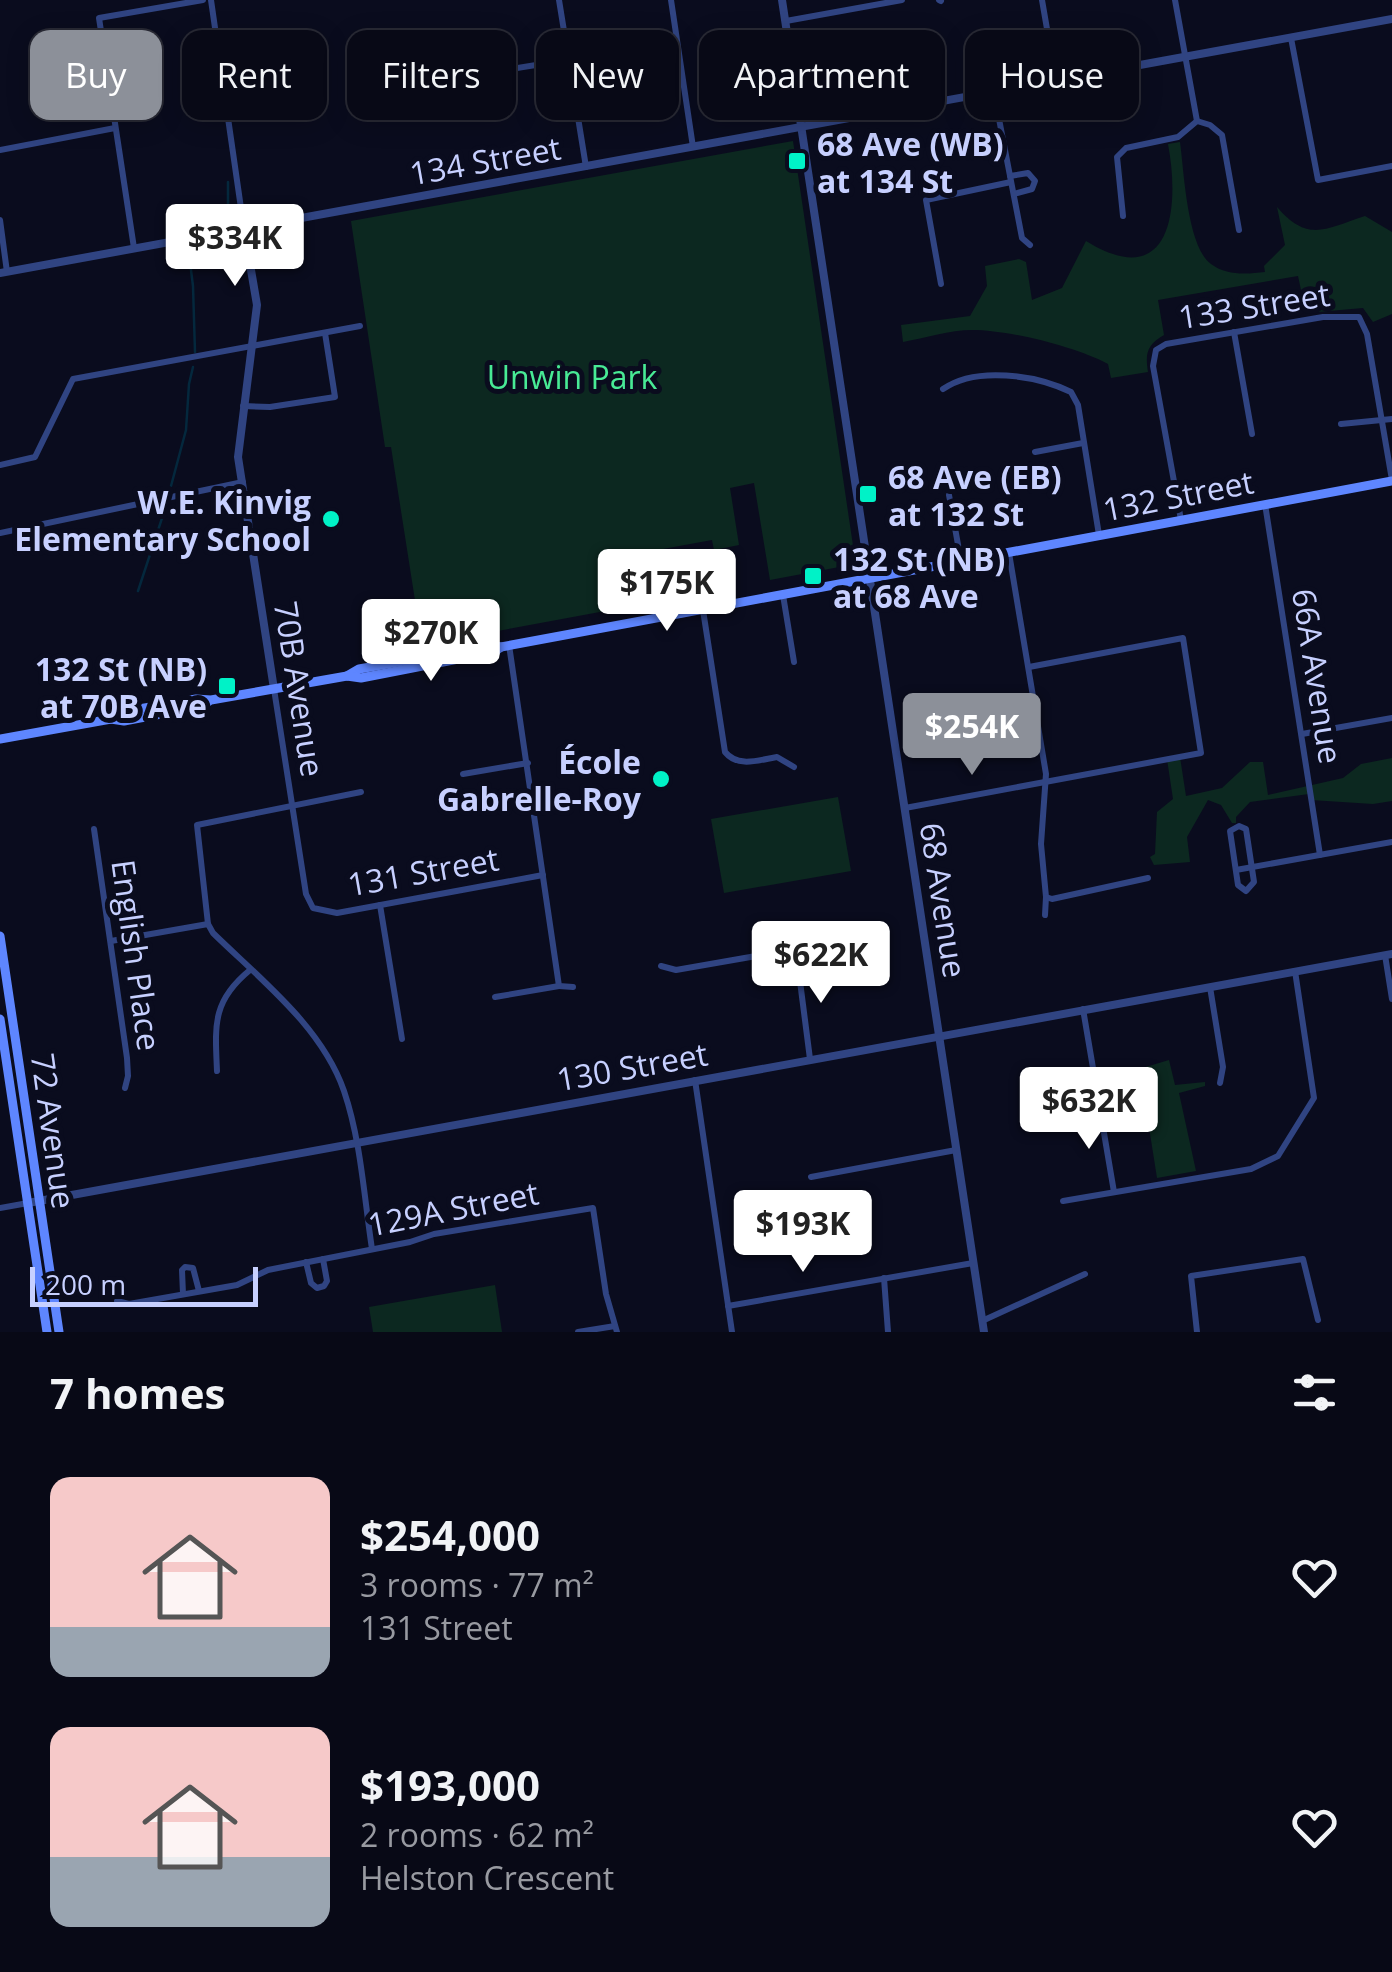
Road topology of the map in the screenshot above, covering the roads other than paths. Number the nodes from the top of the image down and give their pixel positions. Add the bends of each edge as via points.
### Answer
1 (202, 0) edge
2 (211, 0) edge
3 (559, 0) edge
4 (671, 0) edge
5 (782, 0) edge
6 (902, 0) edge
7 (1042, 0) edge
8 (1174, 0) edge
9 (1392, 19) edge
10 (786, 21) junction
11 (563, 30) edge
12 (1047, 30) edge
13 (1291, 38) junction
14 (1185, 57) junction
15 (1139, 66) edge
16 (965, 99) edge
17 (578, 120) edge
18 (999, 120) edge
19 (1196, 121) junction
20 (114, 128) junction
21 (802, 128) junction
22 (694, 148) junction
23 (0, 150) edge
24 (1392, 166) edge
25 (586, 167) junction
26 (1011, 179) junction
27 (1014, 194) junction
28 (1123, 216) dead end
29 (0, 220) edge
30 (244, 229) junction
31 (1239, 230) dead end
32 (1030, 245) dead end
33 (134, 248) junction
34 (4, 273) edge
35 (941, 284) dead end
36 (360, 326) dead end
37 (1234, 332) junction
38 (324, 333) junction
39 (252, 348) junction
40 (943, 389) dead end
41 (243, 406) junction
42 (1392, 419) edge
43 (1382, 421) junction
44 (1341, 424) dead end
45 (1252, 434) dead end
46 (1084, 443) junction
47 (1035, 452) dead end
48 (0, 465) edge
49 (1392, 480) edge
50 (243, 482) junction
51 (949, 495) dead end
52 (1265, 504) junction
53 (1181, 520) junction
54 (0, 532) edge
55 (1100, 535) junction
56 (1009, 553) junction
57 (961, 561) junction
58 (870, 578) junction
59 (783, 594) junction
60 (702, 608) junction
61 (505, 646) junction
62 (794, 662) dead end
63 (1029, 667) junction
64 (274, 689) junction
65 (1392, 718) edge
66 (1302, 734) junction
67 (0, 739) edge
68 (528, 763) junction
69 (794, 767) dead end
70 (463, 774) dead end
71 (1046, 783) junction
72 (361, 792) dead end
73 (293, 807) junction
74 (905, 808) junction
75 (94, 829) dead end
76 (1392, 842) edge
77 (1320, 855) junction
78 (1252, 867) junction
79 (1236, 870) junction
80 (542, 875) junction
81 (1148, 878) dead end
82 (1049, 898) junction
83 (380, 904) junction
84 (313, 908) joint
85 (1046, 916) dead end
86 (208, 924) junction
87 (0, 936) edge
88 (111, 941) junction
89 (821, 944) dead end
90 (1388, 955) edge
91 (796, 958) junction
92 (661, 966) dead end
93 (250, 970) junction
94 (1295, 971) junction
95 (559, 986) junction
96 (573, 986) dead end
97 (1210, 986) junction
98 (495, 997) dead end
99 (1392, 999) edge
100 (1083, 1009) junction
101 (0, 1019) edge
102 (939, 1035) junction
103 (402, 1039) dead end
104 (810, 1058) junction
105 (217, 1071) dead end
106 (696, 1080) junction
107 (1220, 1083) dead end
108 (125, 1088) dead end
109 (1099, 1106) junction
110 (1047, 1115) dead end
111 (356, 1142) junction
112 (956, 1150) junction
113 (811, 1177) dead end
114 (1114, 1192) junction
115 (39, 1201) junction
116 (1063, 1202) dead end
117 (28, 1203) junction
118 (0, 1208) edge
119 (372, 1249) junction
120 (323, 1259) junction
121 (306, 1262) junction
122 (973, 1263) junction
123 (1085, 1274) dead end
124 (884, 1278) junction
125 (200, 1291) junction
126 (183, 1294) junction
127 (117, 1301) dead end
128 (728, 1306) junction
129 (1318, 1320) dead end
130 (982, 1321) junction
131 (616, 1329) edge
132 (47, 1332) edge
133 (59, 1332) edge
134 (578, 1332) edge
135 (732, 1332) edge
136 (888, 1332) edge
137 (984, 1332) edge
138 (1197, 1332) edge

1 - 20 street via 99,18
2 - 30 street, 70B Avenue
3 - 11 street
4 - 22 street
5 - 10 street, 68 Avenue
6 - 10 street
7 - 12 street
8 - 14 street
9 - 13 street, 134 Street
10 - 21 street, 68 Avenue
13 - 14 street, 134 Street
13 - 24 street via 1318,180
14 - 15 street, 134 Street
14 - 19 street
16 - 21 street, 134 Street
17 - 25 street
18 - 26 street
19 - 28 street via 1178,137 1126,148 1117,157
19 - 31 street via 1222,135
20 - 23 street
20 - 33 street
21 - 22 street, 134 Street
21 - 58 street, 68 Avenue
22 - 25 street, 134 Street
25 - 30 street, 134 Street
26 - 27 street
26 - 27 street via 1028,173 1035,180 1032,189
26 - 35 street via 926,200
27 - 32 street via 1022,238
29 - 34 street
30 - 33 street, 134 Street
30 - 39 street, 70B Avenue via 256,301
33 - 34 street, 134 Street
36 - 38 street
37 - 43 street, 133 Street via 1359,317
37 - 45 street
37 - 53 street, 133 Street via 1157,348 1153,366
38 - 39 street
38 - 41 street via 335,397
39 - 41 street, 70B Avenue
39 - 48 street via 73,379 36,457
40 - 46 street via 989,373 1062,388 1074,395
41 - 50 street, 70B Avenue
42 - 43 street
43 - 44 street
43 - 49 street
46 - 47 street
46 - 55 street
49 - 52 main road, 132 Street
50 - 54 street
50 - 64 street, 70B Avenue
51 - 57 street
52 - 53 main road, 132 Street
52 - 66 street, 66A Avenue
53 - 55 main road, 132 Street
55 - 56 main road, 132 Street
56 - 57 main road, 132 Street
56 - 63 street
57 - 58 main road, 132 Street
58 - 59 main road, 132 Street
58 - 74 street, 68 Avenue
59 - 60 main road, 132 Street
59 - 62 street
60 - 61 main road, 132 Street
60 - 69 street via 725,752 731,760 777,757
61 - 64 main road, 132 Street via 361,678
61 - 68 street
63 - 71 street
63 - 71 street via 1183,638 1201,753
64 - 67 main road, 132 Street
64 - 73 street, 70B Avenue
65 - 66 street
66 - 77 street, 66A Avenue
68 - 70 street
68 - 80 street
71 - 74 street
71 - 82 street via 1041,844
72 - 73 street
73 - 84 street, 70B Avenue
73 - 86 street via 197,825
74 - 102 street, 68 Avenue
75 - 88 street, English Place
76 - 77 street
77 - 78 street
78 - 79 street
78 - 79 street via 1254,882 1246,891
78 - 79 street via 1246,828 1239,826 1230,831
80 - 83 street, 131 Street
80 - 95 street
81 - 82 street
82 - 85 street
83 - 84 street, 131 Street via 337,912
83 - 103 street
86 - 88 street
86 - 93 street
87 - 115 main road, 72 Avenue
88 - 108 street, English Place
89 - 91 street
90 - 94 street, 130 Street
90 - 99 street
91 - 92 street via 785,951 676,970
91 - 104 street
93 - 105 street via 220,1004
93 - 111 street via 323,1050 344,1090
94 - 97 street, 130 Street
94 - 114 street via 1314,1094 1278,1156 1260,1166
95 - 96 street
95 - 98 street
97 - 100 street, 130 Street
97 - 107 street
100 - 102 street, 130 Street
100 - 109 street
101 - 117 main road, 72 Avenue
102 - 104 street, 130 Street
102 - 112 street, 68 Avenue
104 - 106 street, 130 Street
106 - 111 street, 130 Street
106 - 128 street
109 - 110 street
109 - 114 street
111 - 115 street, 130 Street
111 - 119 street
112 - 113 street
112 - 122 street, 68 Avenue
114 - 116 street
115 - 117 street, 130 Street
115 - 133 main road, 72 Avenue
117 - 118 street, 130 Street
117 - 132 main road, 72 Avenue
119 - 120 street, 129A Street
119 - 131 street, 129A Street via 593,1208
120 - 121 street, 129A Street
120 - 121 street via 327,1281 318,1288 310,1283
121 - 125 street, 129A Street
122 - 124 street
122 - 130 street, 68 Avenue
123 - 130 street
124 - 128 street
124 - 136 street
125 - 126 street, 129A Street
125 - 126 street via 193,1268 185,1267
126 - 127 street, 129A Street
128 - 135 street
129 - 138 street via 1303,1259 1191,1276
130 - 137 street, 68 Avenue
131 - 134 street

